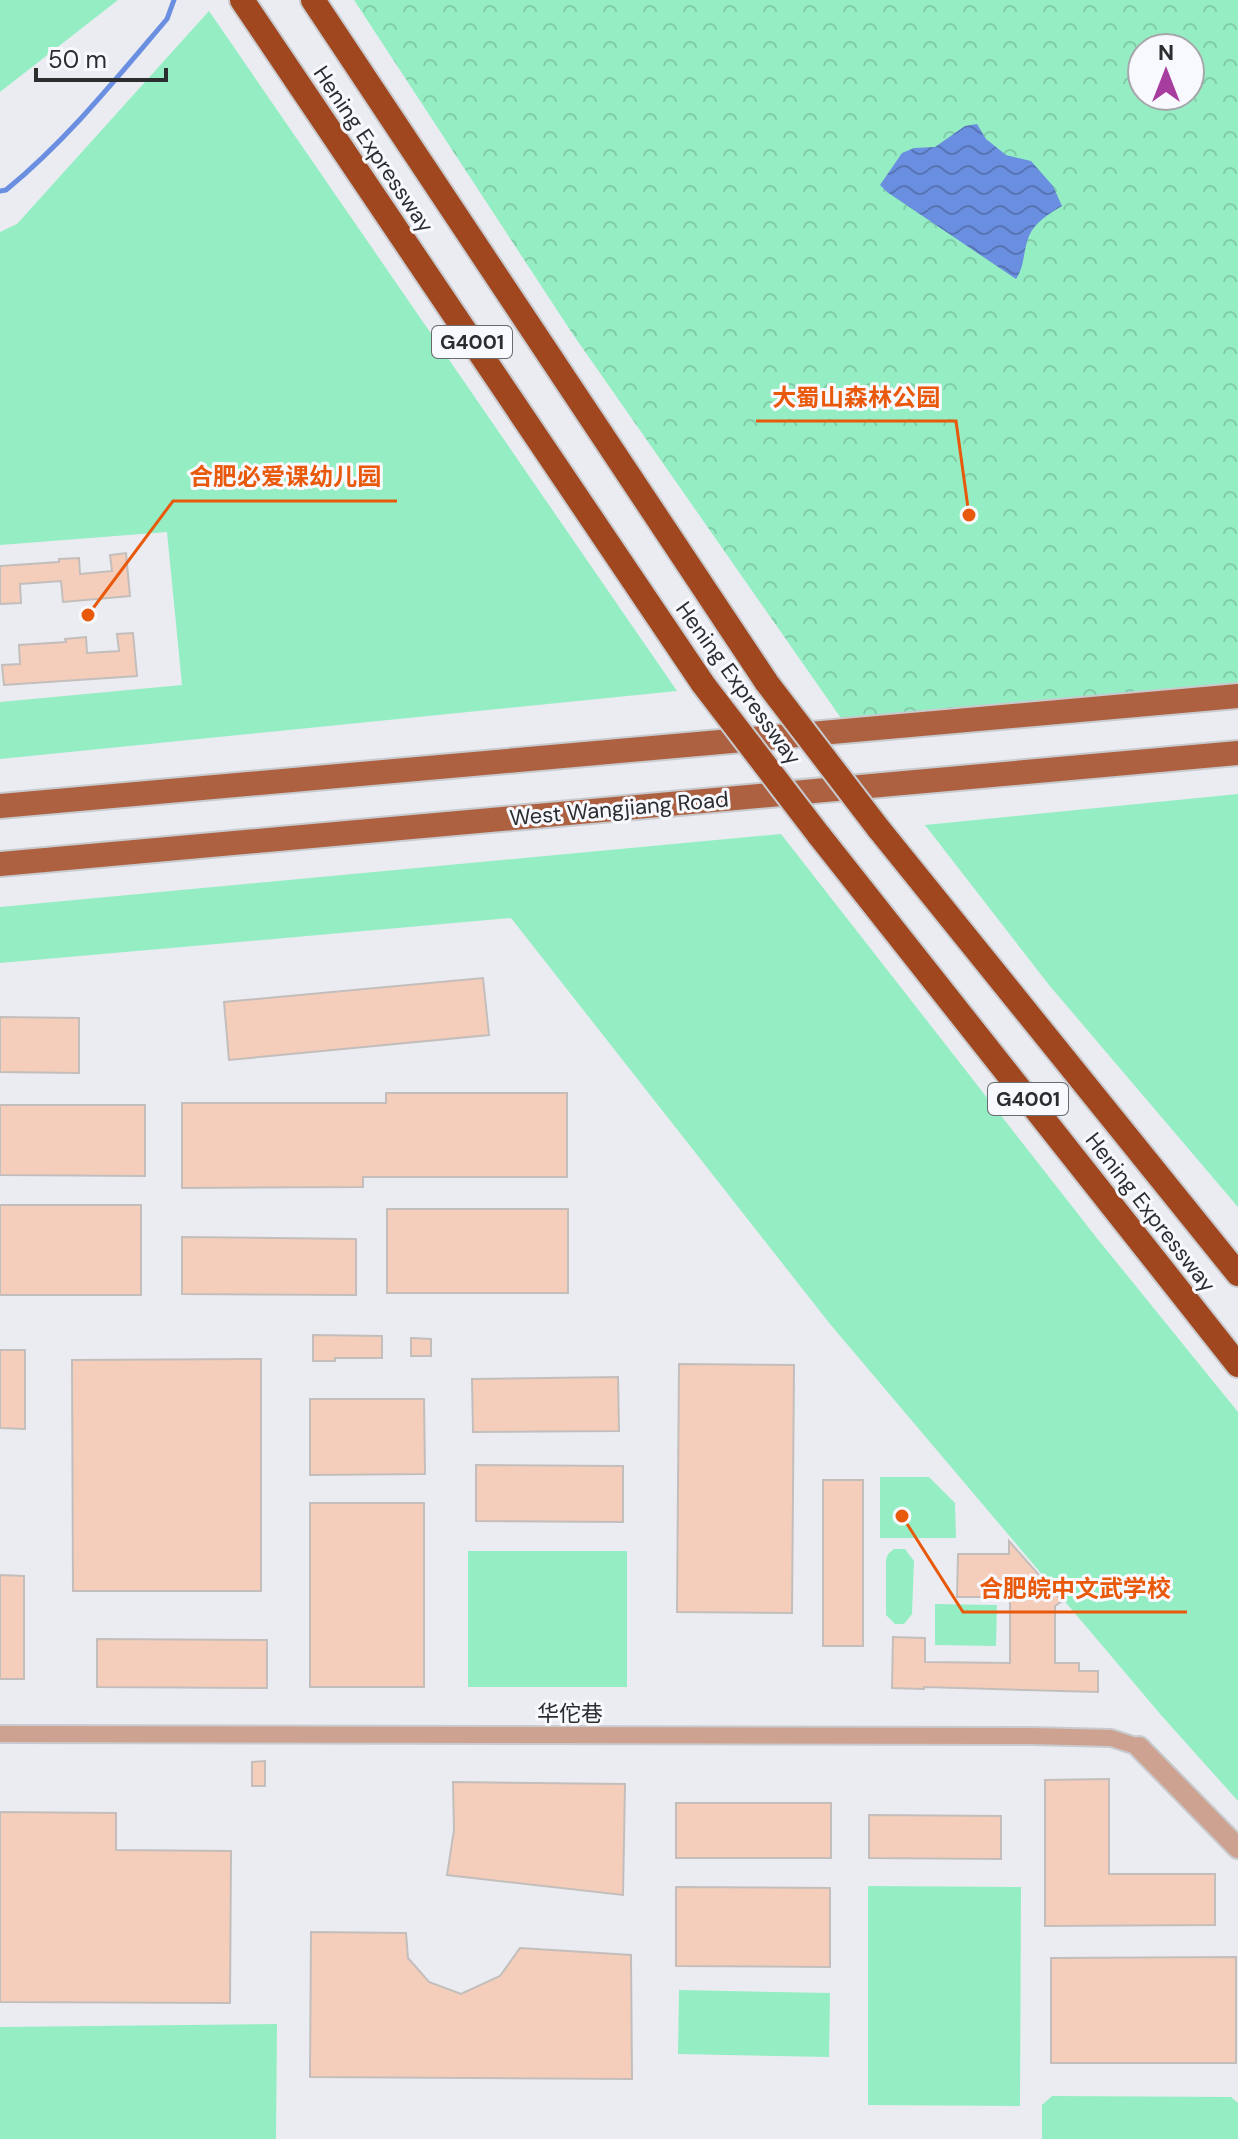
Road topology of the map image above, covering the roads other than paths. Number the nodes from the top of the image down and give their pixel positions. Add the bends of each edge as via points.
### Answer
1 (242, 0) edge
2 (313, 0) edge
3 (1238, 696) edge
4 (1238, 753) edge
5 (0, 806) edge
6 (0, 864) edge
7 (1238, 1274) edge
8 (1238, 1365) edge
9 (0, 1734) edge
10 (1139, 1747) joint
11 (1238, 1848) edge

1 - 8 highway, Hening Expressway / G4001, bridge via 703,684
2 - 7 highway, Hening Expressway / G4001, bridge via 767,683
3 - 5 main road
4 - 6 main road, West Wangjiang Road
9 - 10 street, 华佗巷 via 1031,1736 1111,1738
10 - 11 street

